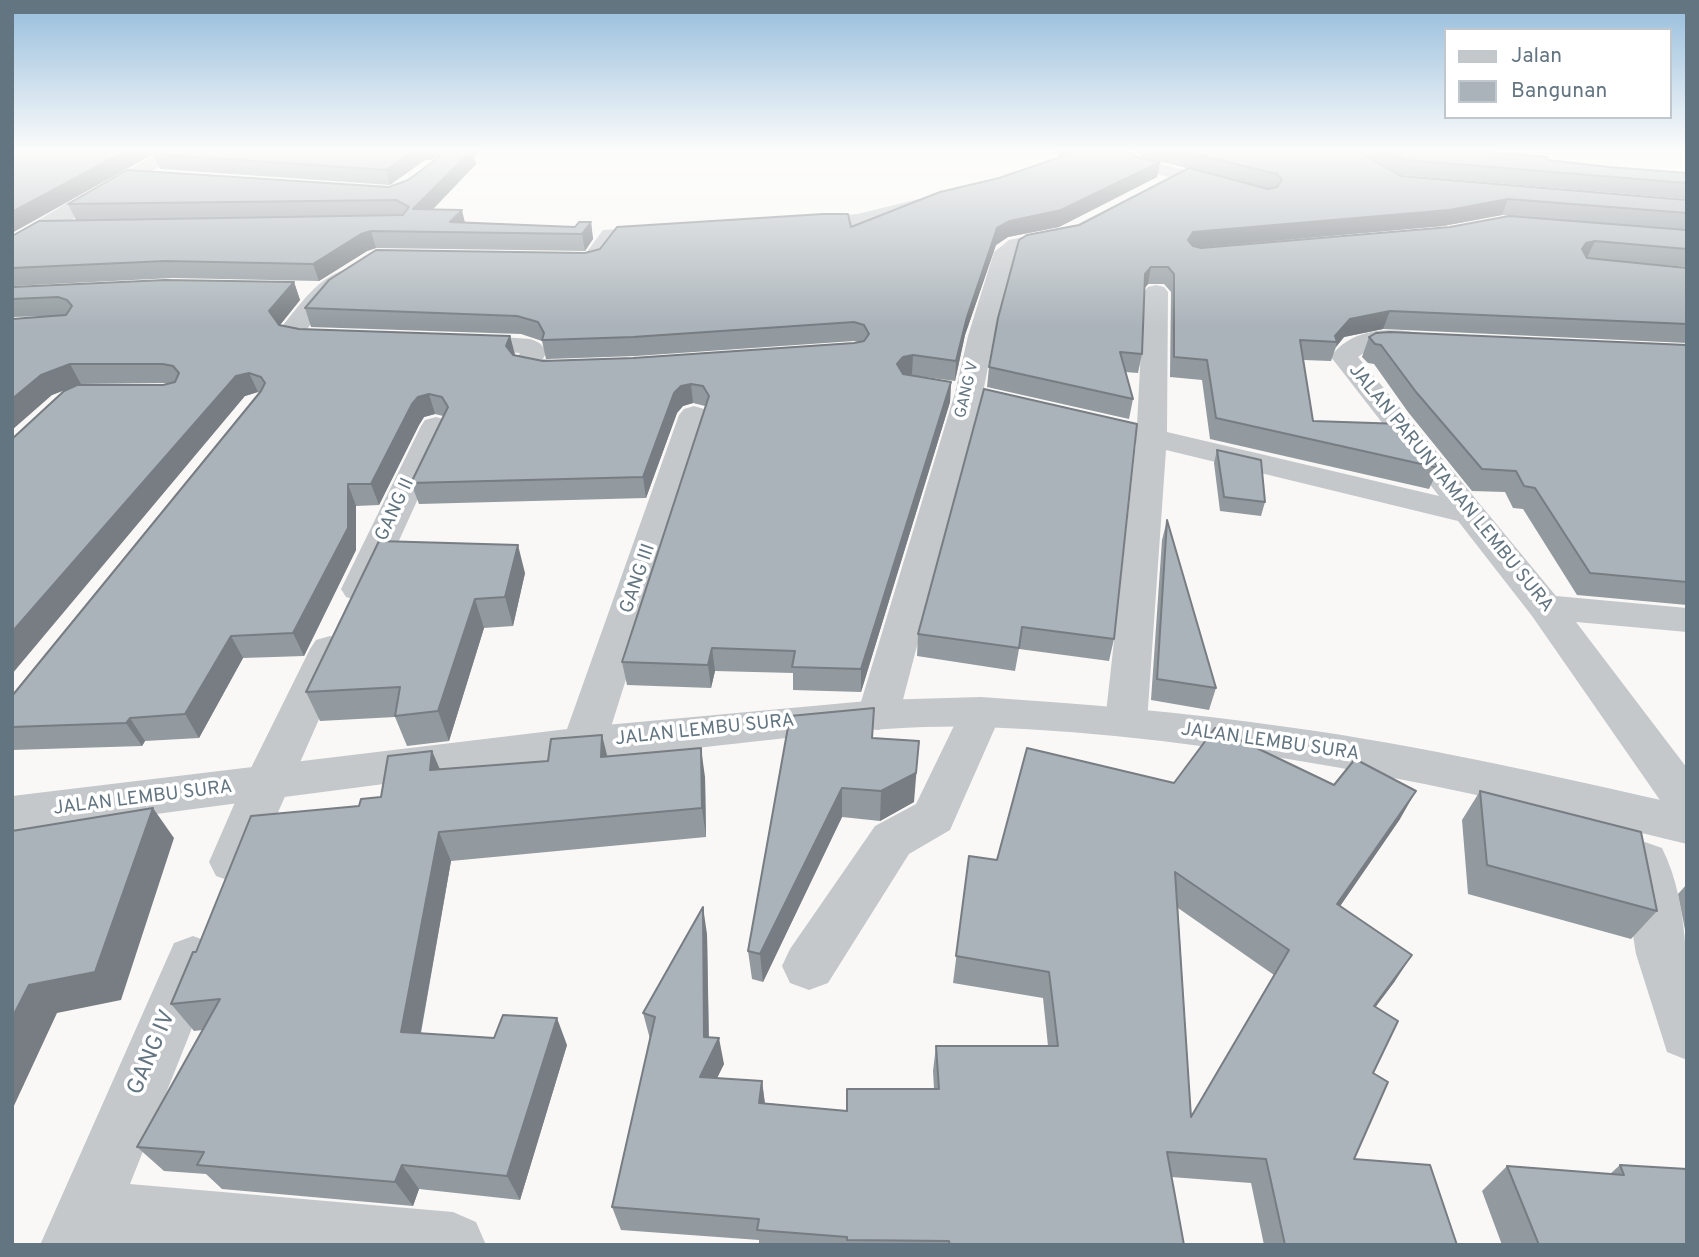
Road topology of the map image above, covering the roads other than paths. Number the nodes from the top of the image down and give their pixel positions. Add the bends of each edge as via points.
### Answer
1 (72, 210) edge
2 (903, 210) edge
3 (908, 210) edge
4 (941, 221) edge
5 (1090, 222) edge
6 (780, 226) edge
7 (79, 228) edge
8 (38, 229) junction
9 (685, 231) edge
10 (12, 246) edge
11 (524, 260) edge
12 (365, 264) edge
13 (299, 290) dead end
14 (325, 291) junction
15 (1156, 292) dead end
16 (360, 339) edge
17 (442, 342) edge
18 (1451, 343) edge
19 (598, 368) edge
20 (694, 415) dead end
21 (1058, 415) edge
22 (436, 426) edge
23 (1152, 436) junction
24 (1472, 514) junction
25 (1545, 607) junction
26 (1687, 620) edge
27 (981, 712) junction
28 (878, 715) junction
29 (1126, 722) junction
30 (584, 743) junction
31 (266, 784) junction
32 (1687, 803) edge
33 (1635, 813) junction
34 (12, 815) edge
35 (1687, 825) edge
36 (809, 966) dead end
37 (1687, 1033) edge
38 (80, 1228) edge
39 (453, 1245) edge

1 - 8 street
2 - 6 street via 857,220
3 - 4 street
5 - 28 street, GANG V via 1058,238 1017,245 1005,252 981,336 972,394
7 - 8 street
8 - 10 street
9 - 11 street via 611,234 588,261
12 - 14 street
13 - 14 street
14 - 16 street via 292,334
15 - 23 street
17 - 19 street via 521,345 531,348 527,363 539,370
18 - 24 street, JALAN PARUN TAMAN LEMBU SURA via 1363,341 1349,347 1344,357
20 - 30 street, GANG III
21 - 23 street
22 - 31 street, GANG II
23 - 24 street
23 - 29 street
24 - 25 street, JALAN PARUN TAMAN LEMBU SURA
25 - 26 street
25 - 32 street, JALAN PARUN TAMAN LEMBU SURA
27 - 28 street, JALAN LEMBU SURA
27 - 29 street, JALAN LEMBU SURA
27 - 36 street via 933,817 892,840
28 - 30 street, JALAN LEMBU SURA
29 - 33 street, JALAN LEMBU SURA via 1289,743 1510,783
30 - 31 street, JALAN LEMBU SURA
31 - 34 street, JALAN LEMBU SURA
31 - 38 street, GANG IV
33 - 35 street, JALAN LEMBU SURA
33 - 37 street via 1662,954
38 - 39 street

